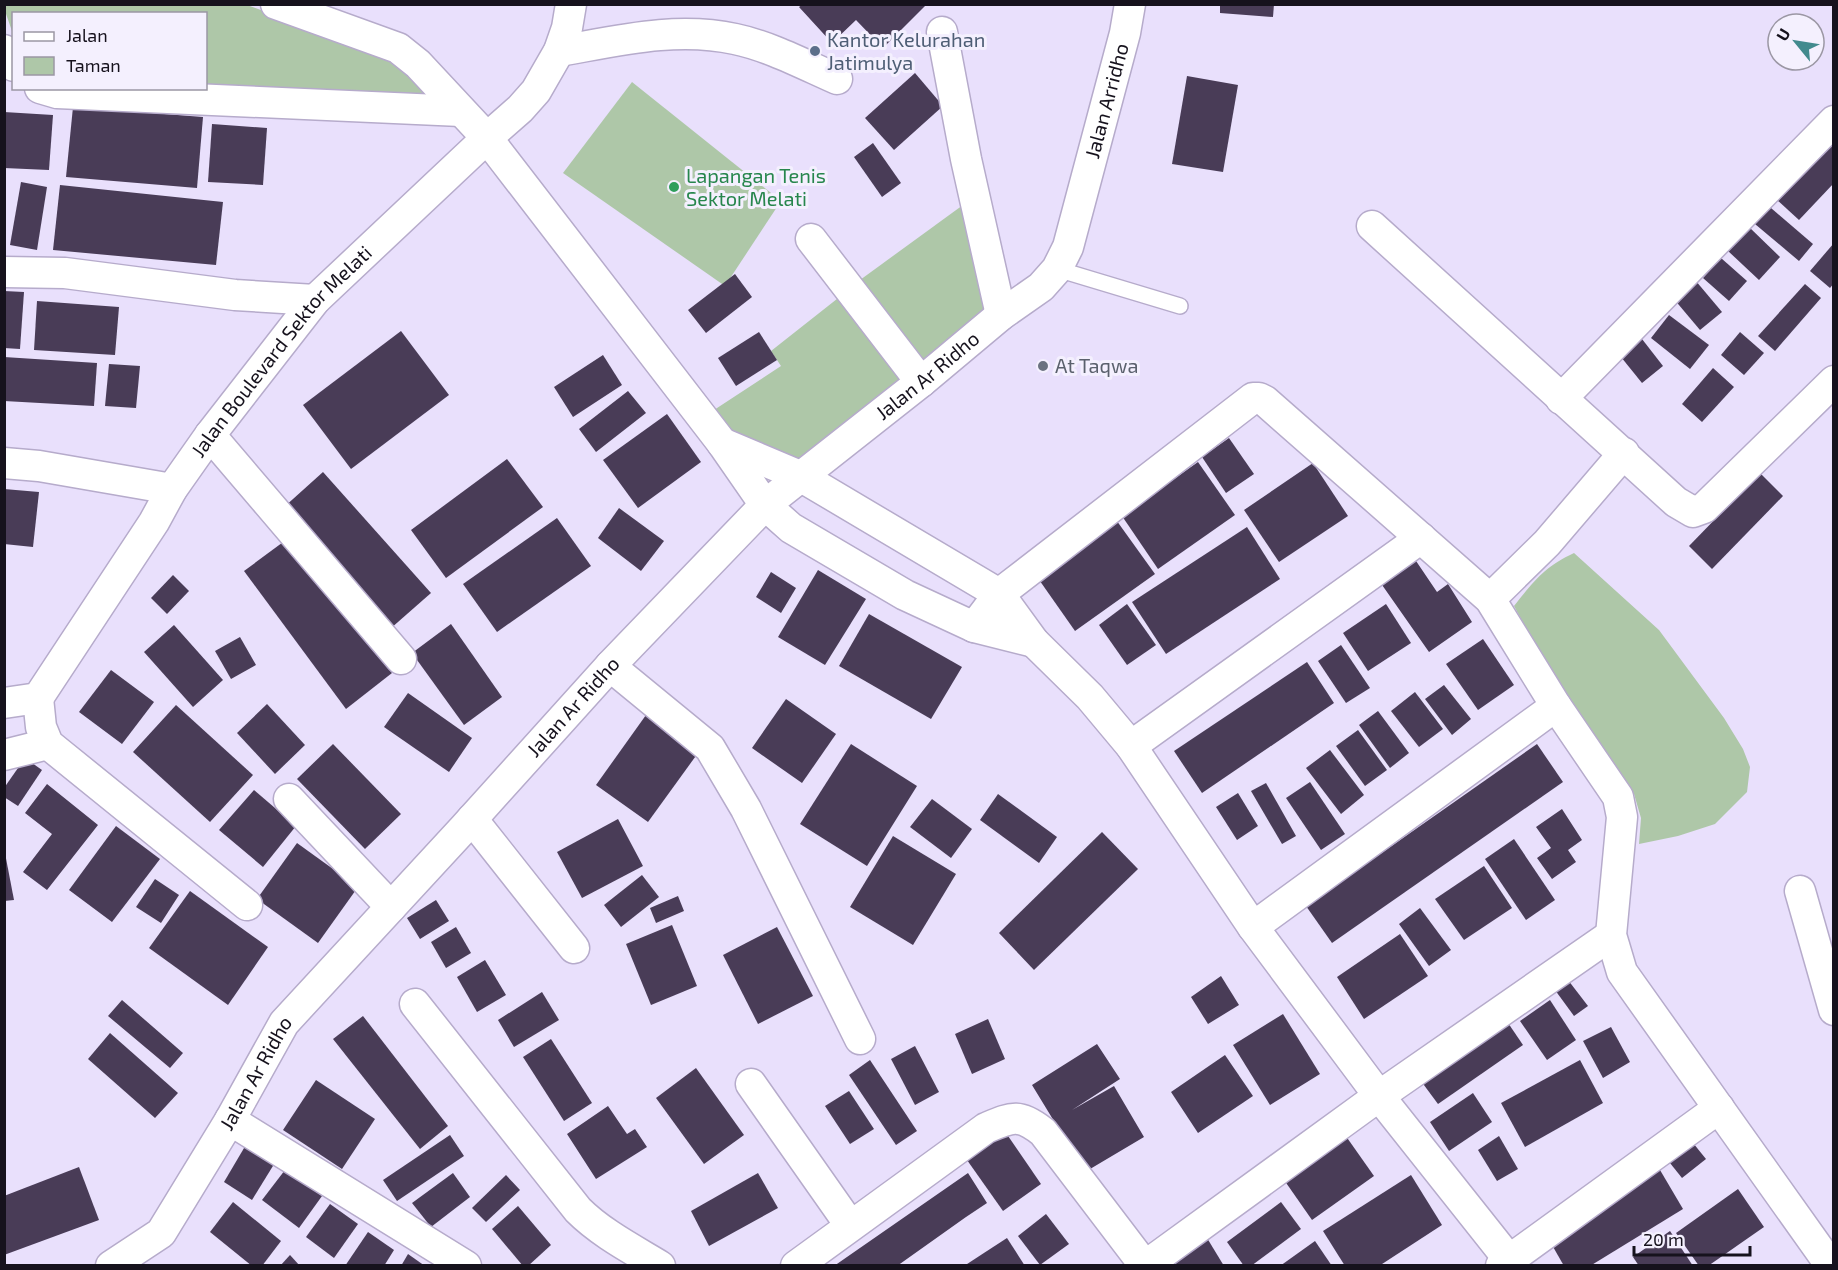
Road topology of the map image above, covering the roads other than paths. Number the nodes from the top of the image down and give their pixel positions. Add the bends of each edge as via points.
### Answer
1 (276, 4) edge
2 (571, 4) edge
3 (1130, 4) edge
4 (942, 32) dead end
5 (4, 50) edge
6 (559, 51) junction
7 (12, 63) edge
8 (837, 78) dead end
9 (47, 90) edge
10 (461, 111) junction
11 (1833, 121) edge
12 (487, 138) junction
13 (1372, 226) dead end
14 (811, 239) dead end
15 (1063, 258) junction
16 (4, 272) edge
17 (315, 300) junction
18 (1180, 306) dead end
19 (1001, 315) junction
20 (1833, 381) edge
21 (921, 382) junction
22 (1561, 399) junction
23 (210, 435) junction
24 (722, 443) junction
25 (1617, 461) junction
26 (4, 463) edge
27 (800, 476) junction
28 (172, 489) junction
29 (765, 505) junction
30 (1421, 538) junction
31 (999, 594) junction
32 (1490, 599) junction
33 (974, 627) junction
34 (1034, 642) junction
35 (401, 659) dead end
36 (610, 666) junction
37 (38, 698) junction
38 (4, 704) edge
39 (1556, 706) junction
40 (48, 744) junction
41 (1131, 746) junction
42 (4, 755) edge
43 (289, 800) dead end
44 (472, 819) junction
45 (1800, 891) dead end
46 (247, 905) dead end
47 (391, 907) junction
48 (1252, 927) junction
49 (1611, 936) junction
50 (574, 948) dead end
51 (415, 1004) dead end
52 (1833, 1010) edge
53 (860, 1039) dead end
54 (751, 1084) dead end
55 (1379, 1096) junction
56 (1719, 1108) junction
57 (231, 1120) junction
58 (850, 1225) junction
59 (1508, 1263) edge
60 (111, 1266) edge
61 (466, 1266) edge
62 (660, 1266) edge
63 (796, 1266) edge
64 (1145, 1266) edge
65 (1831, 1266) edge

1 - 10 street via 398,48
2 - 6 street, Jalan Boulevard Sektor Melati
3 - 15 street, Jalan Arridho
4 - 19 street
5 - 7 street
6 - 8 street via 663,33 705,34 737,39
6 - 12 street, Jalan Boulevard Sektor Melati via 536,92
9 - 10 street
10 - 12 street
11 - 22 street
12 - 17 street, Jalan Boulevard Sektor Melati
12 - 24 street
13 - 22 street
14 - 21 street
15 - 18 lane
15 - 19 street, Jalan Ar Ridho via 1041,287
16 - 17 street via 65,273 235,295
17 - 23 street, Jalan Boulevard Sektor Melati
19 - 21 street, Jalan Ar Ridho
20 - 25 street via 1700,511 1693,512 1676,502
21 - 27 street, Jalan Ar Ridho
22 - 25 street
23 - 28 street, Jalan Boulevard Sektor Melati
23 - 35 street
24 - 27 street
24 - 29 street
25 - 32 street via 1548,543
26 - 28 street
27 - 29 street, Jalan Ar Ridho
27 - 31 street
28 - 37 street, Jalan Boulevard Sektor Melati
29 - 33 street via 791,528 896,589
29 - 36 street, Jalan Ar Ridho
30 - 31 street via 1281,413 1253,398
30 - 32 street
30 - 41 street
31 - 33 street
31 - 34 street
32 - 39 street
33 - 34 street
34 - 41 street via 1090,697
36 - 44 street, Jalan Ar Ridho
36 - 53 street via 710,748 746,809
37 - 38 street
37 - 40 street via 41,727
39 - 48 street
39 - 49 street via 1621,807
40 - 42 street
40 - 46 street
41 - 48 street
43 - 47 street
44 - 47 street, Jalan Ar Ridho
44 - 50 street
45 - 52 street
47 - 57 street, Jalan Ar Ridho via 284,1023
48 - 55 street
49 - 55 street
49 - 56 street via 1622,972
51 - 62 street via 578,1210 615,1239
54 - 58 street
55 - 59 street
55 - 64 street
56 - 59 street
56 - 65 street
57 - 60 street, Jalan Ar Ridho via 160,1233
57 - 61 street
58 - 63 street
58 - 64 street via 986,1128 1009,1119 1028,1120 1042,1132

